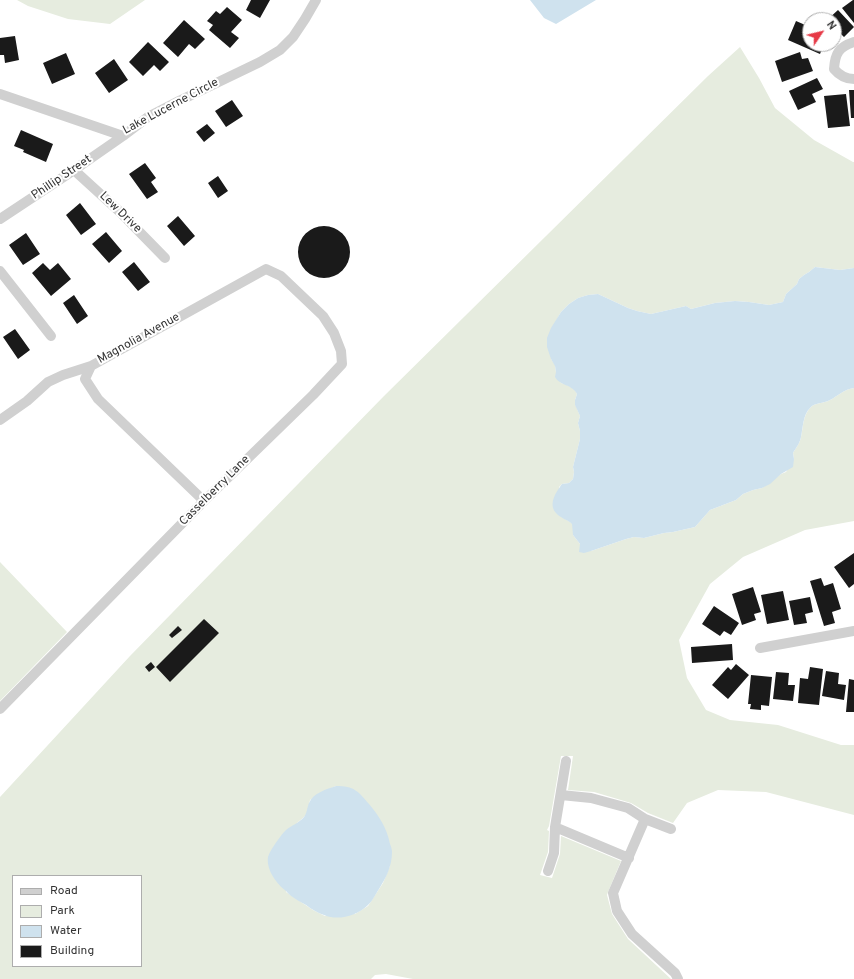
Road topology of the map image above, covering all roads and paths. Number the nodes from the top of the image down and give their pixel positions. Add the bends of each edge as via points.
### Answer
1 (316, 0) edge
2 (854, 42) edge
3 (854, 78) edge
4 (0, 94) edge
5 (123, 136) junction
6 (74, 170) junction
7 (0, 219) edge
8 (165, 258) dead end
9 (266, 269) joint
10 (0, 271) edge
11 (51, 336) dead end
12 (91, 366) junction
13 (0, 420) edge
14 (204, 501) junction
15 (854, 631) edge
16 (760, 648) dead end
17 (0, 709) edge
18 (566, 761) dead end
19 (561, 795) junction
20 (645, 818) junction
21 (555, 827) junction
22 (671, 829) dead end
23 (629, 858) junction
24 (548, 871) dead end
25 (678, 979) edge

1 - 5 street, Lake Lucerne Circle via 293,37 280,50 148,117
2 - 3 street via 838,52 834,59 834,69 840,76
4 - 5 street, Lake Lucerne Circle
5 - 6 street, Phillip Street
6 - 7 street, Phillip Street
6 - 8 street, Lew Drive
9 - 12 street, Magnolia Avenue
9 - 14 street, Casselberry Lane via 281,276 323,316 334,333 341,351 342,364
10 - 11 street
12 - 13 street via 48,382
12 - 14 street, Magnolia Avenue via 85,379 98,399
14 - 17 street, Casselberry Lane
15 - 16 street
18 - 19 street
19 - 20 street via 591,798 628,808
19 - 21 street
20 - 22 street
20 - 23 street
21 - 23 street
21 - 24 street via 554,853
23 - 25 street via 613,893 617,911 632,934

